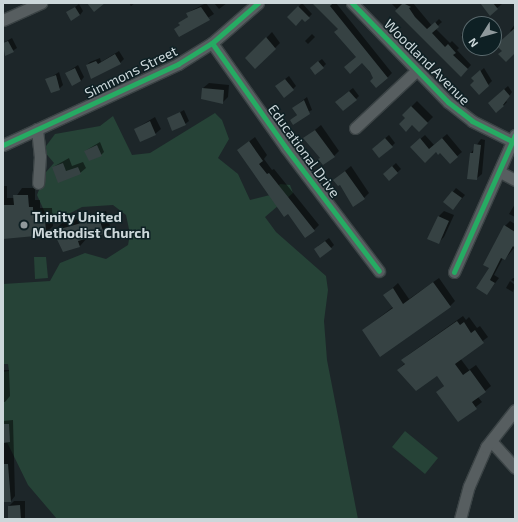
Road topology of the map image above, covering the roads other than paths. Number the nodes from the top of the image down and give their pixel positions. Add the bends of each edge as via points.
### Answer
1 (41, 3) edge
2 (258, 3) edge
3 (352, 3) edge
4 (3, 20) edge
5 (212, 43) junction
6 (417, 70) junction
7 (355, 128) dead end
8 (37, 129) junction
9 (514, 138) edge
10 (3, 145) edge
11 (500, 172) junction
12 (515, 180) edge
13 (38, 183) dead end
14 (379, 271) dead end
15 (454, 272) dead end
16 (515, 410) edge
17 (491, 441) junction
18 (515, 468) edge
19 (460, 519) edge

1 - 4 street
2 - 5 street, Simmons Street
3 - 6 street, Woodland Avenue
5 - 8 street, Simmons Street via 142,81
5 - 14 street, Educational Drive via 282,142
6 - 7 street
6 - 9 street, Woodland Avenue via 448,102 472,121
8 - 10 street, Simmons Street
8 - 13 street via 40,156
9 - 11 street
11 - 12 street
11 - 15 street
16 - 17 street
17 - 18 street
17 - 19 street via 469,486

